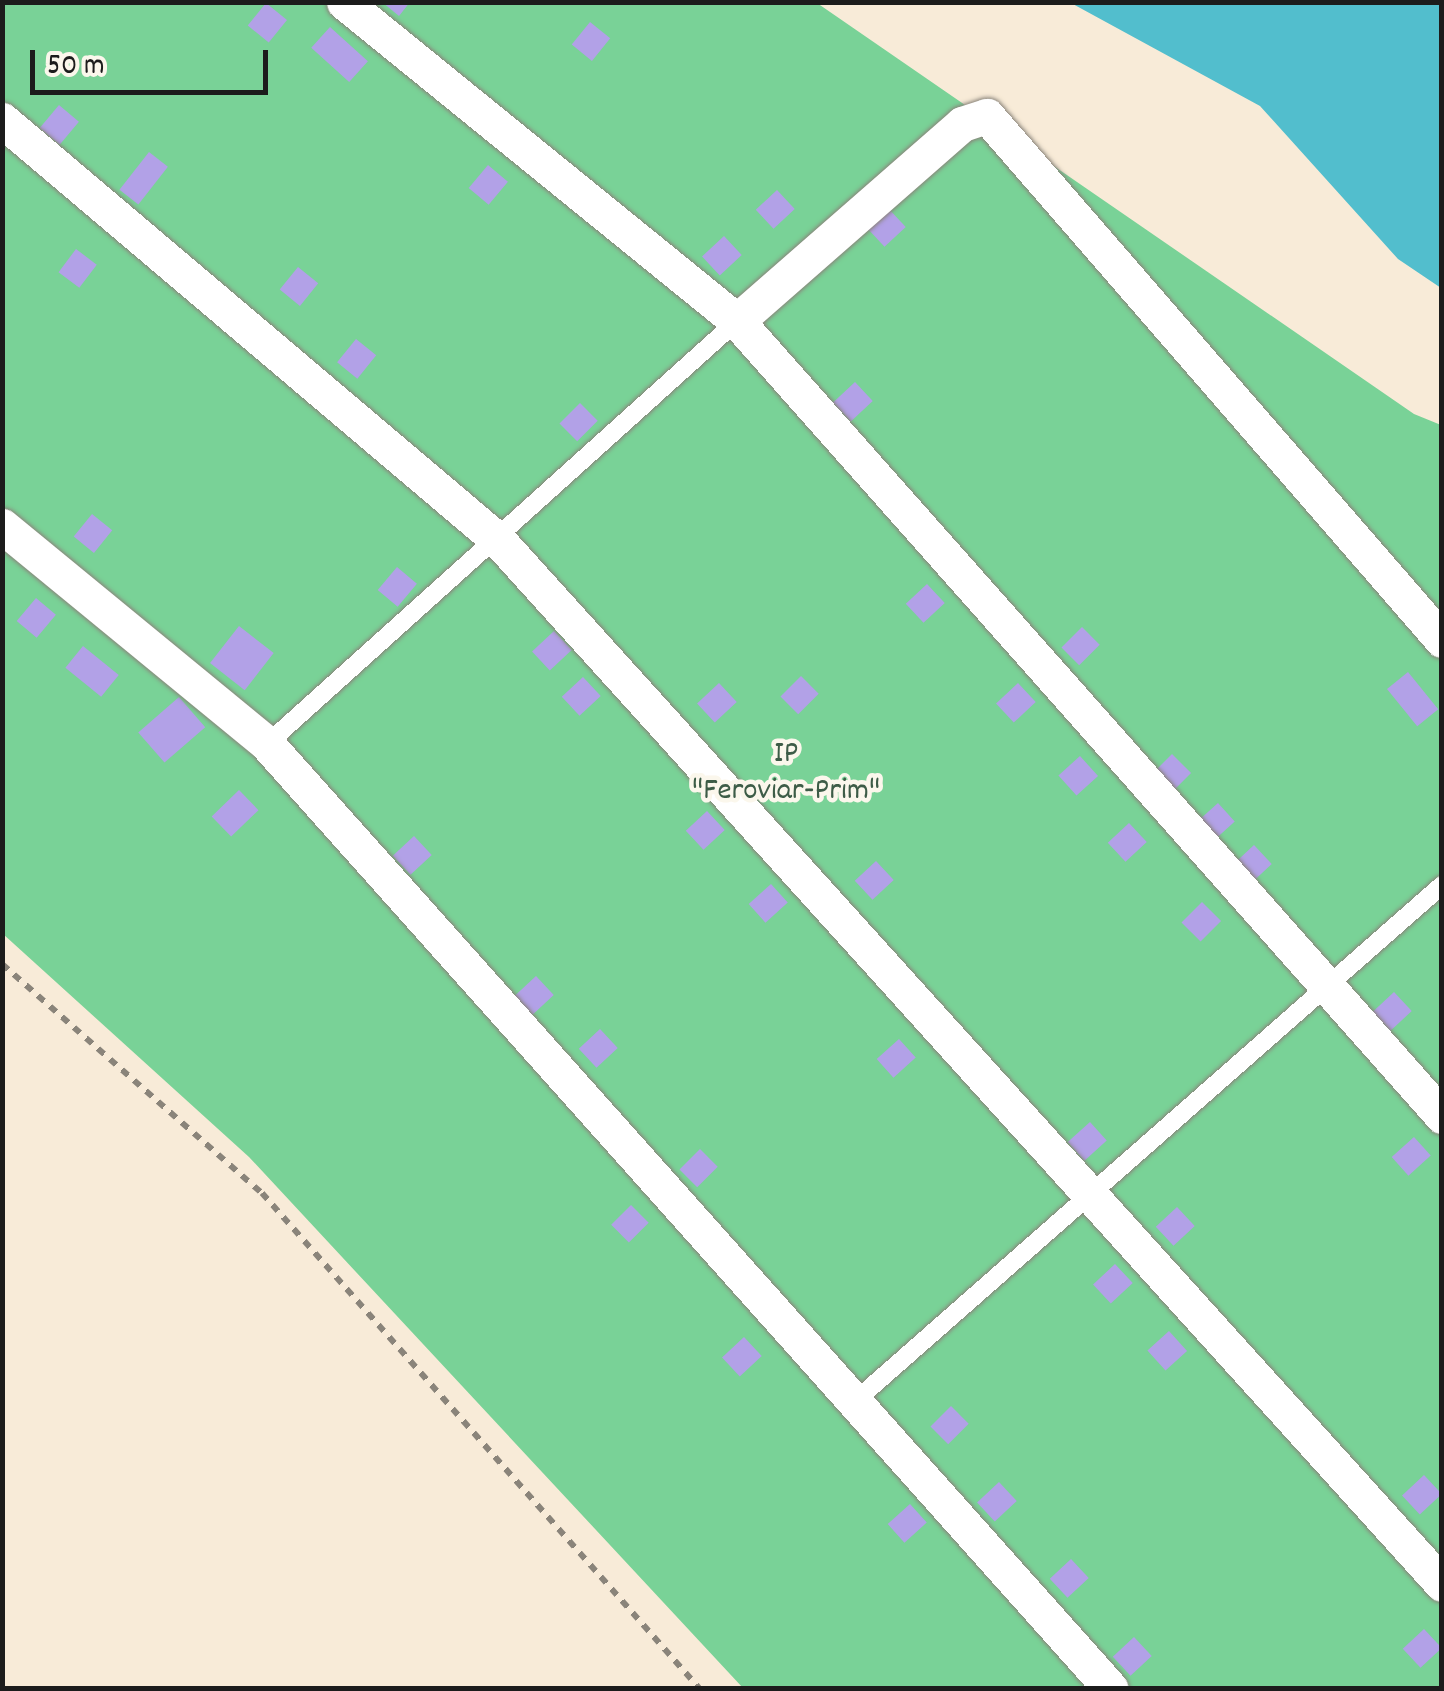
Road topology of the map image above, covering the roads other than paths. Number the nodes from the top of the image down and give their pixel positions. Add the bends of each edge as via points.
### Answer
1 (344, 2) edge
2 (2, 120) edge
3 (737, 322) junction
4 (2, 526) edge
5 (500, 541) junction
6 (1442, 640) edge
7 (267, 744) junction
8 (1442, 884) edge
9 (1326, 988) junction
10 (1442, 1116) edge
11 (1093, 1197) junction
12 (854, 1402) junction
13 (1442, 1584) edge
14 (1110, 1688) edge

1 - 3 street
2 - 5 street
3 - 5 lane
3 - 6 street via 962,124 988,116
3 - 9 street
4 - 7 street
5 - 7 lane
5 - 11 street
7 - 12 street
8 - 9 lane
9 - 10 street
9 - 11 lane
11 - 12 lane
11 - 13 street
12 - 14 street

